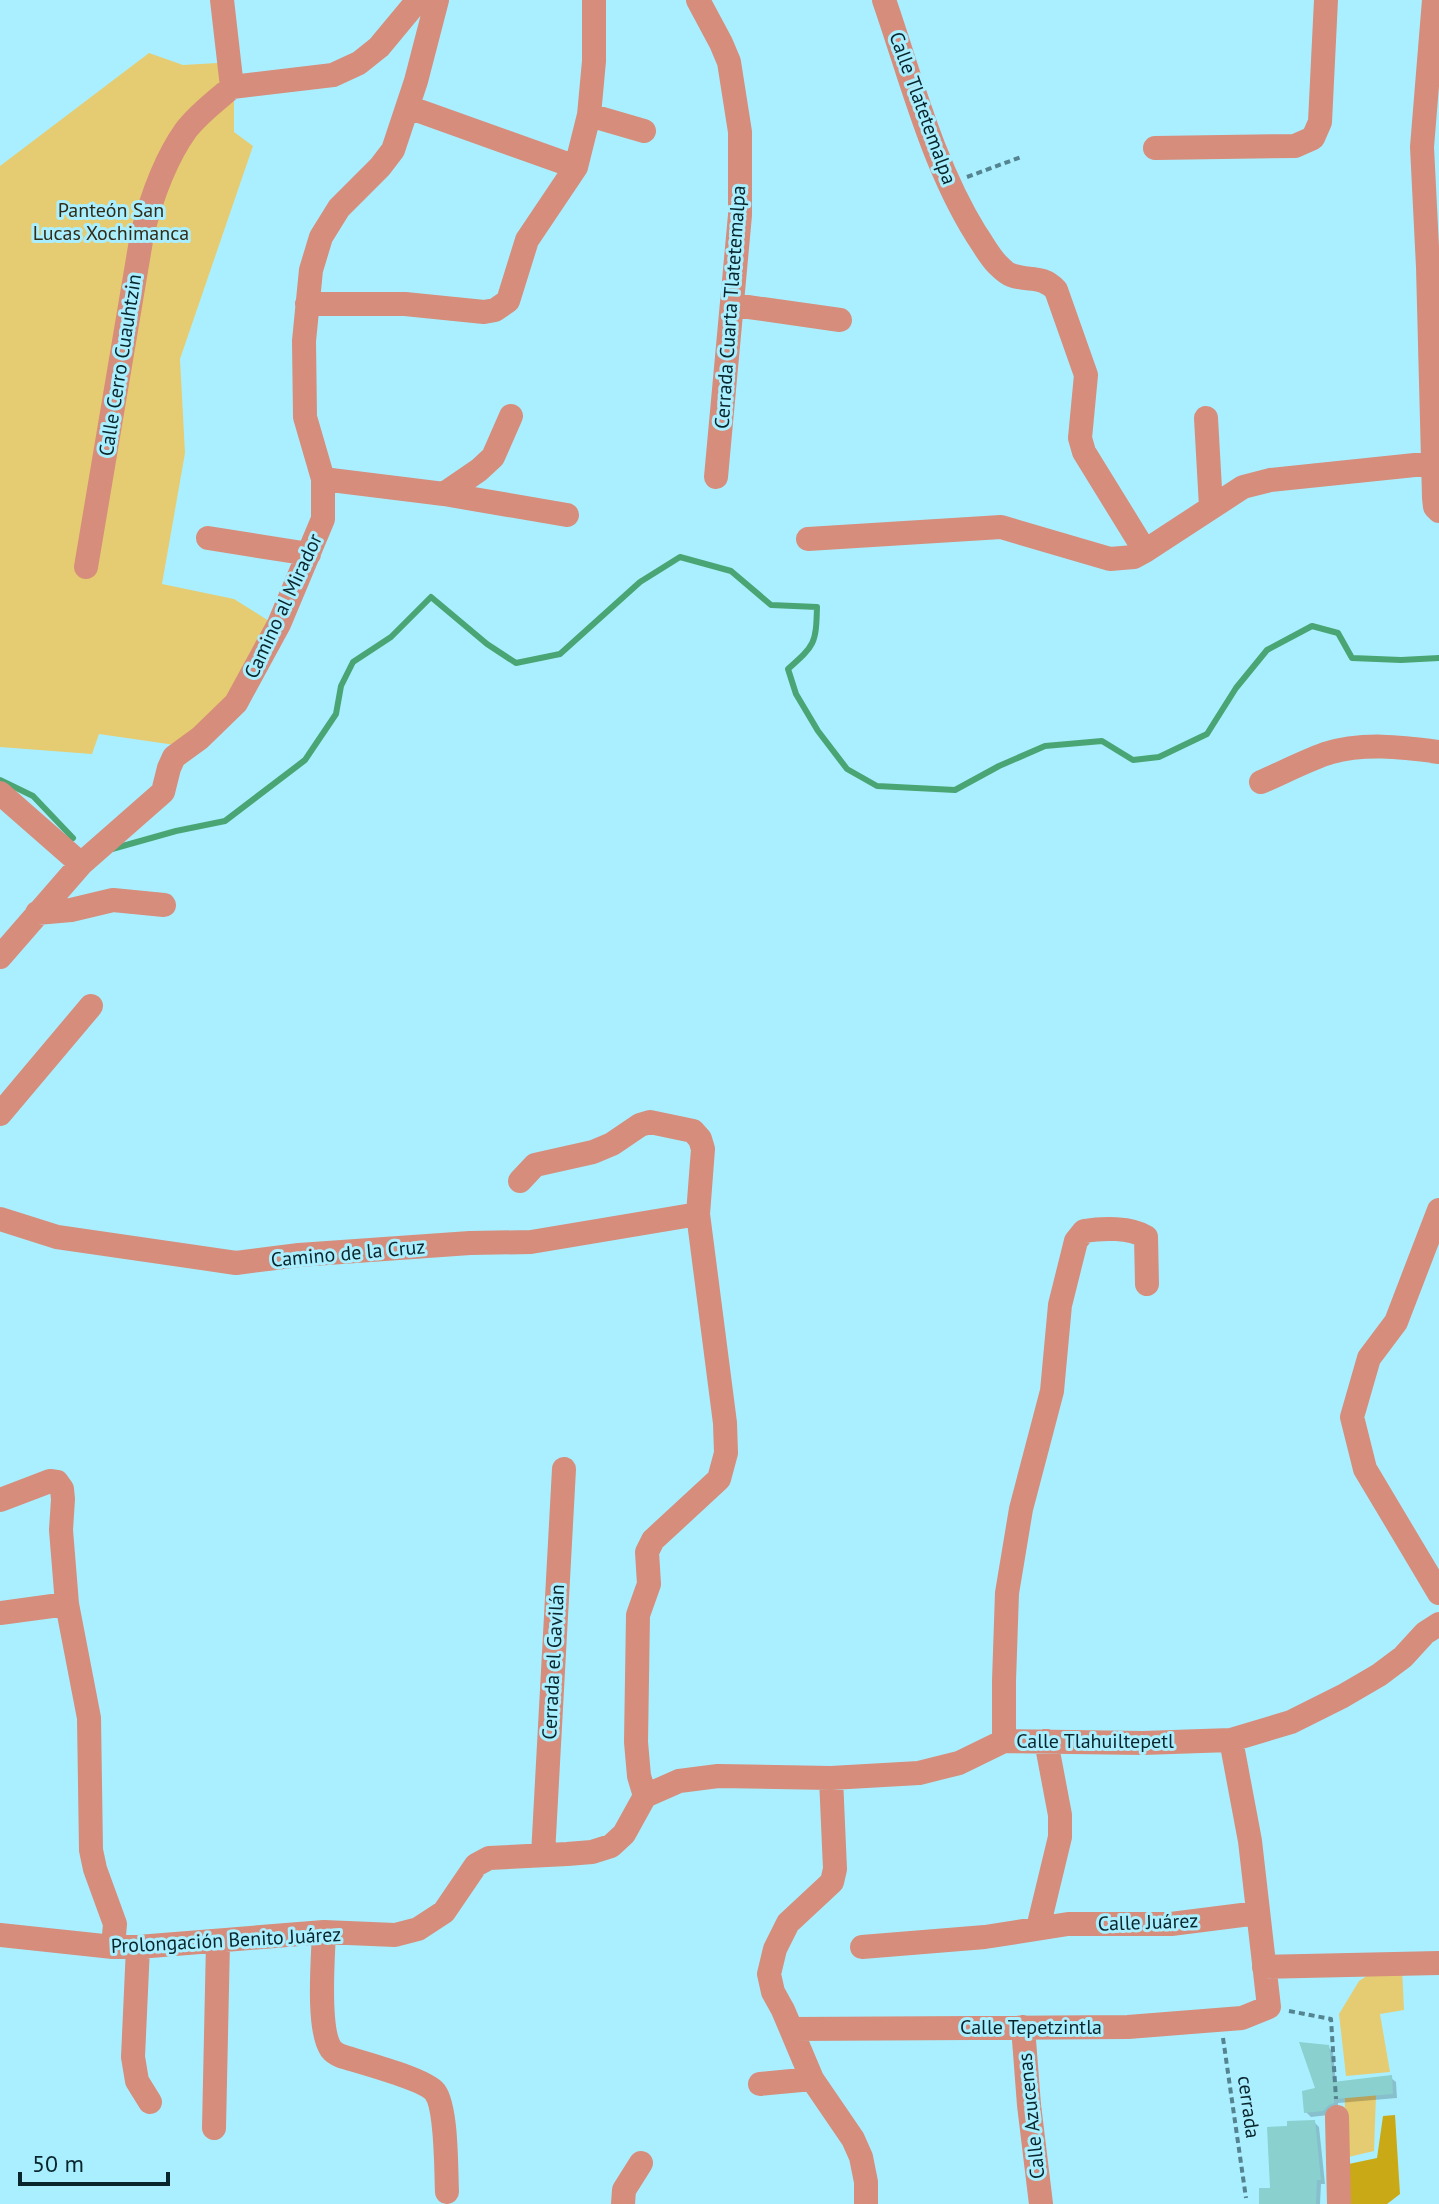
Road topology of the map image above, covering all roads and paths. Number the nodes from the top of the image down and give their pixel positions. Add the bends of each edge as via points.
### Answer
1 (222, 0) edge
2 (418, 0) edge
3 (437, 0) edge
4 (594, 0) edge
5 (698, 0) edge
6 (884, 0) edge
7 (1326, 0) edge
8 (1436, 6) edge
9 (232, 87) junction
10 (408, 107) junction
11 (589, 115) junction
12 (644, 131) dead end
13 (1155, 148) dead end
14 (1021, 157) dead end
15 (576, 167) junction
16 (1432, 177) edge
17 (949, 183) junction
18 (307, 304) junction
19 (734, 305) junction
20 (840, 320) dead end
21 (511, 416) dead end
22 (1206, 418) dead end
23 (1434, 463) junction
24 (716, 477) dead end
25 (323, 479) junction
26 (444, 494) junction
27 (1211, 507) junction
28 (1439, 511) edge
29 (567, 515) dead end
30 (208, 538) dead end
31 (808, 539) dead end
32 (1145, 551) junction
33 (309, 554) junction
34 (86, 567) dead end
35 (1439, 752) edge
36 (1261, 782) dead end
37 (0, 793) edge
38 (81, 864) junction
39 (164, 905) dead end
40 (37, 913) junction
41 (0, 957) edge
42 (91, 1006) dead end
43 (0, 1114) edge
44 (520, 1181) dead end
45 (1439, 1210) edge
46 (698, 1214) junction
47 (0, 1219) edge
48 (1147, 1284) dead end
49 (564, 1469) dead end
50 (0, 1500) edge
51 (1439, 1593) edge
52 (67, 1604) junction
53 (0, 1613) edge
54 (1439, 1624) edge
55 (1231, 1740) junction
56 (1004, 1741) junction
57 (1046, 1741) junction
58 (831, 1778) junction
59 (645, 1796) junction
60 (543, 1855) junction
61 (1258, 1913) junction
62 (1038, 1928) junction
63 (324, 1932) junction
64 (0, 1935) edge
65 (218, 1942) junction
66 (113, 1947) junction
67 (138, 1947) junction
68 (862, 1947) dead end
69 (1439, 1963) edge
70 (1264, 1967) junction
71 (1269, 2007) junction
72 (1220, 2020) junction
73 (1023, 2027) junction
74 (791, 2029) junction
75 (812, 2079) junction
76 (760, 2084) dead end
77 (150, 2102) dead end
78 (1337, 2117) joint
79 (214, 2128) dead end
80 (641, 2163) dead end
81 (447, 2192) dead end
82 (1246, 2198) dead end
83 (623, 2204) edge
84 (866, 2204) edge
85 (1041, 2204) edge
86 (1339, 2204) edge

1 - 9 street
2 - 9 street via 359,63 333,75
3 - 10 street, Camino al Mirador
4 - 11 street
5 - 19 street, Cerrada Cuarta Tlatetemalpa via 729,62 740,132
6 - 17 street, Calle Tlatetemalpa
7 - 13 street via 1320,122 1313,138 1295,146
8 - 16 street via 1422,147
9 - 34 street, Calle Cerro Cuauhtzin via 186,130 152,197
10 - 15 street
10 - 18 street, Camino al Mirador via 393,150 339,208 321,237
11 - 12 street
11 - 15 street
14 - 17 path
15 - 18 street via 527,240 508,301 495,310
16 - 23 street
17 - 32 street, Calle Tlatetemalpa via 994,262 1010,275 1049,282 1056,290 1086,375 1080,438 1084,452
18 - 25 street, Camino al Mirador via 305,417
19 - 20 street
19 - 24 street, Cerrada Cuarta Tlatetemalpa
21 - 26 street via 493,457
22 - 27 street
23 - 27 street via 1270,480 1243,487
23 - 28 street
25 - 26 street
25 - 33 street, Camino al Mirador via 323,519
26 - 29 street
27 - 32 street
30 - 33 street
31 - 32 street via 1001,527 1110,559
33 - 38 street, Camino al Mirador via 236,703 174,757 163,792
35 - 36 street via 1354,748
37 - 38 street
38 - 40 street, Camino al Mirador
39 - 40 street via 113,900
40 - 41 street, Camino al Mirador
42 - 43 street
44 - 46 street via 535,1165 593,1152 650,1122 693,1131 700,1139
45 - 51 street via 1396,1322 1369,1358 1352,1417 1365,1469
46 - 47 street, Camino de la Cruz via 531,1242 236,1263 57,1237
46 - 59 street via 726,1453 719,1479 653,1540 647,1552 649,1584 638,1615 636,1742
48 - 56 street via 1146,1237 1096,1228 1084,1231 1076,1241 1060,1305 1052,1391 1021,1509 1007,1593
49 - 60 street, Cerrada el Gavilán
50 - 52 street via 41,1483 57,1482 62,1489
52 - 53 street
52 - 66 street via 89,1718 91,1850 115,1924
54 - 55 street, Calle Tlahuiltepetl via 1367,1682 1291,1722
55 - 57 street, Calle Tlahuiltepetl
55 - 61 street
56 - 57 street, Calle Tlahuiltepetl
56 - 58 street, Calle Tlahuiltepetl via 959,1763 919,1773
57 - 62 street via 1060,1837
58 - 59 street, Calle Tlahuiltepetl via 718,1776 679,1781
58 - 74 street via 832,1882 788,1923 769,1974
59 - 60 street, Prolongación Benito Juárez via 624,1834 611,1846
60 - 63 street, Prolongación Benito Juárez via 489,1858 476,1865 444,1912 418,1929 395,1935
61 - 62 street, Calle Juárez via 1171,1924
61 - 70 street
62 - 68 street, Calle Juárez
63 - 65 street, Prolongación Benito Juárez
63 - 81 street via 322,2009 332,2052 418,2081 435,2092
64 - 66 street, Prolongación Benito Juárez
65 - 67 street, Prolongación Benito Juárez
65 - 79 street
66 - 67 street, Prolongación Benito Juárez
67 - 77 street via 133,2057 137,2081
69 - 70 street
70 - 71 street
71 - 72 street, Calle Tepetzintla
71 - 78 path via 1331,2019
72 - 73 street, Calle Tepetzintla
72 - 82 path, cerrada
73 - 74 street, Calle Tepetzintla
73 - 85 street, Calle Azucenas
74 - 75 street
75 - 76 street
75 - 84 street via 861,2157
78 - 86 street
80 - 83 street via 624,2190

